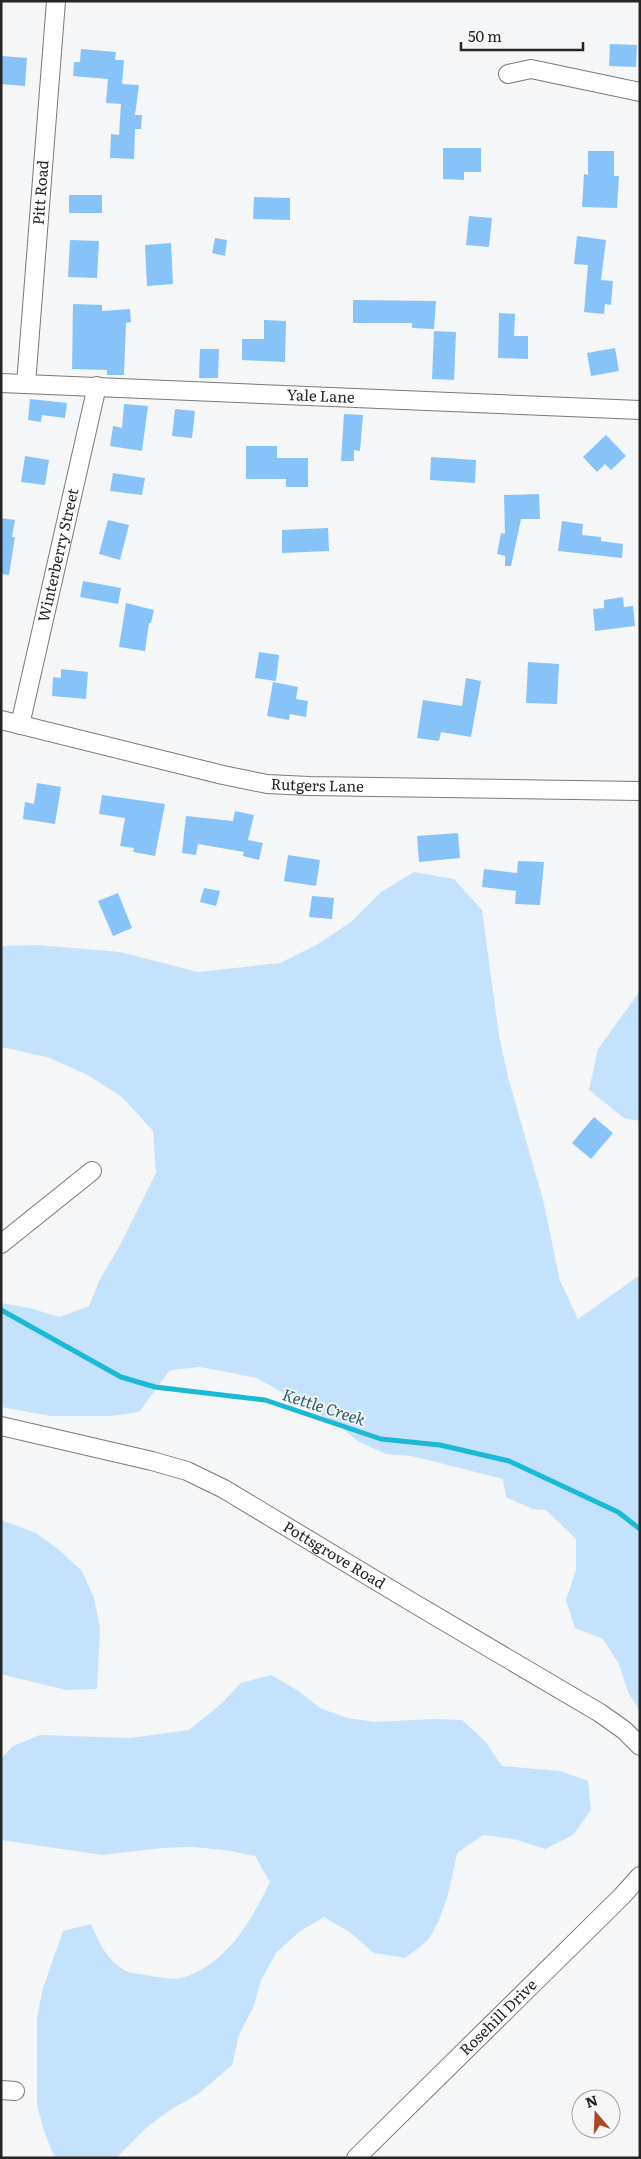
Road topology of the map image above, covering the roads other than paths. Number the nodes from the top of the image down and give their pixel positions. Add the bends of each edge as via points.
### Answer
1 (53, 2) edge
2 (508, 74) dead end
3 (640, 92) edge
4 (1, 383) edge
5 (26, 384) junction
6 (97, 386) junction
7 (640, 410) edge
8 (1, 720) edge
9 (20, 725) junction
10 (640, 792) edge
11 (92, 1171) dead end
12 (1, 1244) edge
13 (1, 1426) edge
14 (640, 1746) edge
15 (640, 1876) edge
16 (356, 2158) edge

1 - 5 street, Pitt Road
2 - 3 street via 531,69
4 - 5 street, Yale Lane
5 - 6 street, Yale Lane
6 - 7 street, Yale Lane
6 - 9 street, Winterberry Street
8 - 9 street, Rutgers Lane
9 - 10 street, Rutgers Lane via 267,784
11 - 12 street
13 - 14 street, Pottsgrove Road via 152,1460 216,1485 600,1713
15 - 16 street, Rosehill Drive

